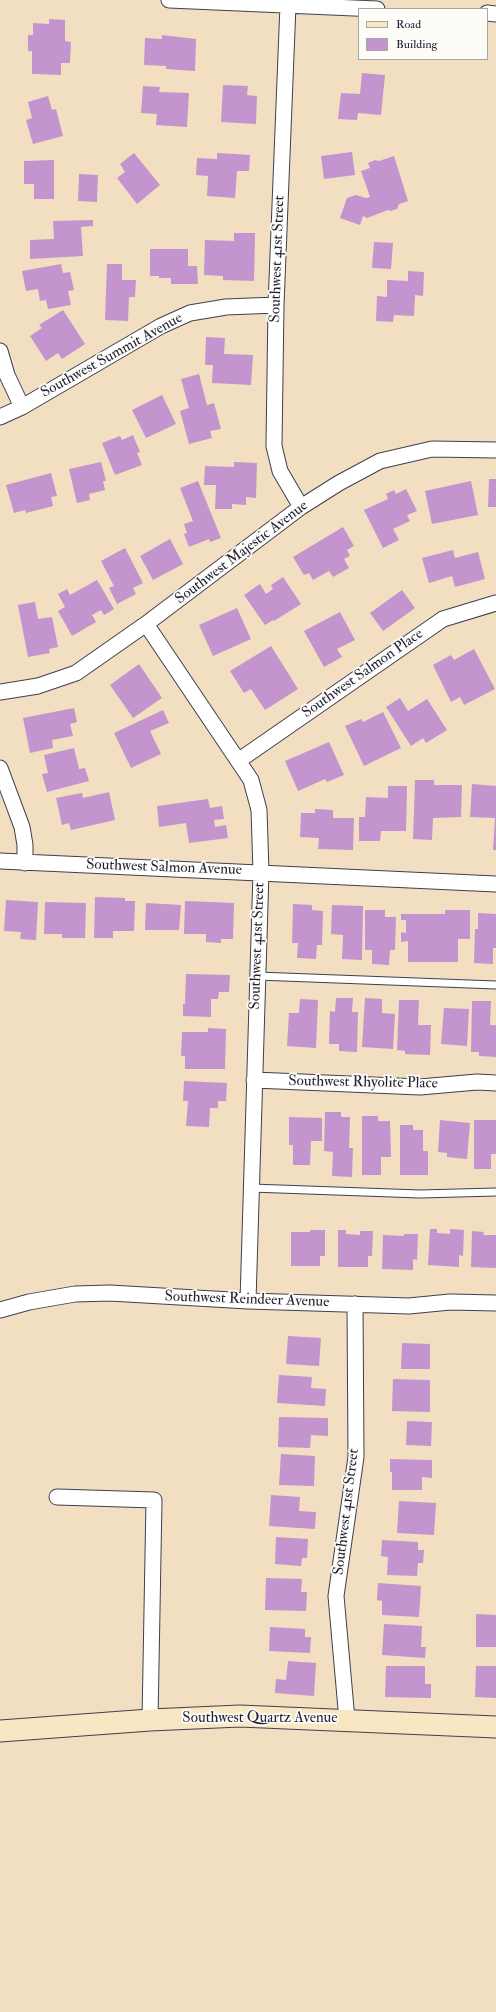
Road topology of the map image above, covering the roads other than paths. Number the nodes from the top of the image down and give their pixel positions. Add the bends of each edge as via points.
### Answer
1 (169, 0) edge
2 (288, 5) junction
3 (358, 8) edge
4 (276, 305) junction
5 (0, 351) edge
6 (22, 407) junction
7 (0, 417) edge
8 (496, 450) edge
9 (301, 507) junction
10 (496, 603) edge
11 (146, 624) junction
12 (0, 692) edge
13 (238, 761) junction
14 (0, 768) edge
15 (0, 861) edge
16 (25, 863) junction
17 (261, 872) junction
18 (496, 884) edge
19 (257, 976) junction
20 (496, 985) edge
21 (254, 1080) junction
22 (496, 1083) edge
23 (251, 1188) junction
24 (496, 1192) edge
25 (248, 1300) junction
26 (496, 1302) edge
27 (355, 1304) junction
28 (0, 1310) edge
29 (57, 1497) dead end
30 (150, 1720) junction
31 (347, 1720) junction
32 (496, 1727) edge
33 (0, 1731) edge

1 - 2 street
2 - 3 street
2 - 4 street, Southwest 41st Street
4 - 6 street, Southwest Summit Avenue via 226,307 190,312 161,326
4 - 9 street, Southwest 41st Street via 274,446 280,471
5 - 6 street via 7,375
6 - 7 street, Southwest Summit Avenue
8 - 9 street, Southwest Majestic Avenue via 432,449 380,461
9 - 11 street, Southwest Majestic Avenue
10 - 13 street, Southwest Salmon Place via 443,619
11 - 12 street, Southwest Majestic Avenue via 76,673 38,686
11 - 13 street, Southwest 41st Street
13 - 17 street, Southwest 41st Street via 250,780 259,810
14 - 16 street via 22,827
15 - 16 street, Southwest Salmon Avenue
16 - 17 street, Southwest Salmon Avenue
17 - 18 street, Southwest Salmon Avenue
17 - 19 street, Southwest 41st Street
19 - 20 lane
19 - 21 street, Southwest 41st Street
21 - 22 street, Southwest Rhyolite Place via 420,1087
21 - 23 street, Southwest 41st Street
23 - 24 lane via 420,1194
23 - 25 street, Southwest 41st Street
25 - 27 street, Southwest Reindeer Avenue
25 - 28 street, Southwest Reindeer Avenue via 110,1293 75,1294
26 - 27 street, Southwest Reindeer Avenue via 450,1302 409,1306
27 - 31 street, Southwest 41st Street via 356,1457 336,1596
29 - 30 street via 154,1500
30 - 31 street, Southwest Quartz Avenue via 240,1716
30 - 33 street, Southwest Quartz Avenue
31 - 32 street, Southwest Quartz Avenue

